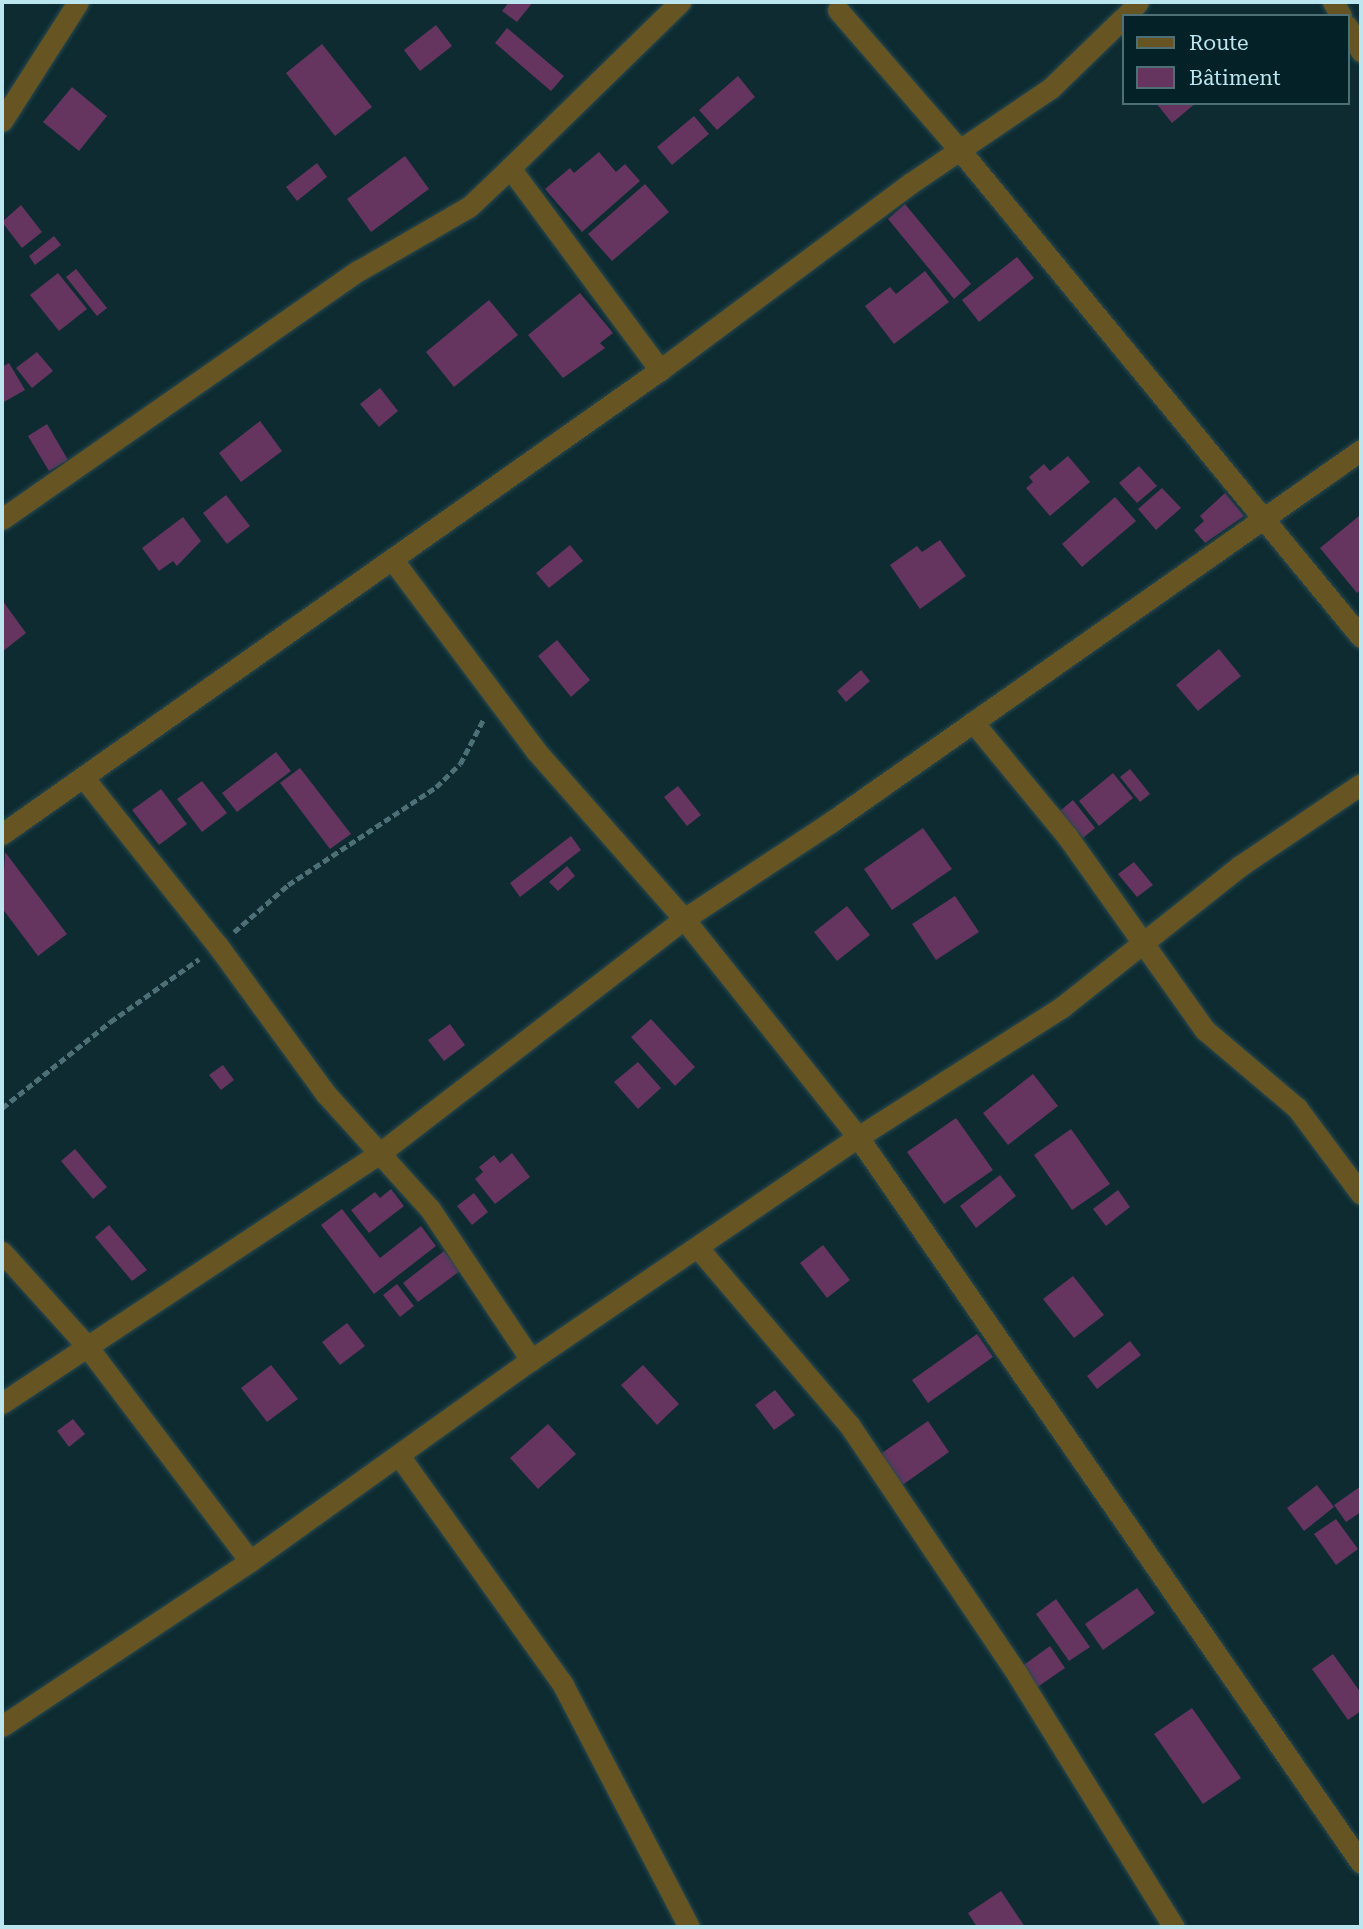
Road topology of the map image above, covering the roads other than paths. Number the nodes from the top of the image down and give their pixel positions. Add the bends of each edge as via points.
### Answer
1 (78, 2) edge
2 (681, 2) edge
3 (838, 10) dead end
4 (1122, 19) edge
5 (1349, 30) edge
6 (1361, 51) edge
7 (2, 121) edge
8 (959, 149) junction
9 (510, 168) junction
10 (660, 370) junction
11 (1361, 450) edge
12 (2, 519) edge
13 (1264, 520) junction
14 (392, 559) junction
15 (1361, 637) edge
16 (973, 722) junction
17 (83, 777) junction
18 (1361, 784) edge
19 (2, 834) edge
20 (684, 919) junction
21 (1142, 941) junction
22 (858, 1137) junction
23 (380, 1153) junction
24 (1361, 1194) edge
25 (698, 1248) junction
26 (2, 1252) edge
27 (86, 1345) junction
28 (531, 1360) junction
29 (2, 1403) edge
30 (400, 1457) junction
31 (250, 1561) junction
32 (2, 1726) edge
33 (1361, 1863) edge
34 (689, 1927) edge
35 (1174, 1927) edge

1 - 7 street
2 - 9 street
3 - 8 street
4 - 8 street via 1051,88
5 - 6 street
8 - 10 street
8 - 13 street
9 - 10 street
9 - 12 street via 470,206 358,271
10 - 14 street
11 - 13 street
13 - 15 street
13 - 16 street
14 - 17 street
14 - 20 street via 536,751
16 - 20 street
16 - 21 street via 1067,836
17 - 19 street
17 - 23 street via 218,946 326,1094
18 - 21 street via 1240,866
20 - 22 street
20 - 23 street
21 - 22 street via 1105,977 1062,1007
21 - 24 street via 1205,1030 1297,1108
22 - 25 street
22 - 33 street
23 - 27 street via 174,1292
23 - 28 street via 430,1209
25 - 28 street
25 - 35 street via 850,1426 1017,1674
26 - 27 street
27 - 29 street
27 - 31 street
28 - 30 street
30 - 31 street
30 - 34 street via 563,1685
31 - 32 street

